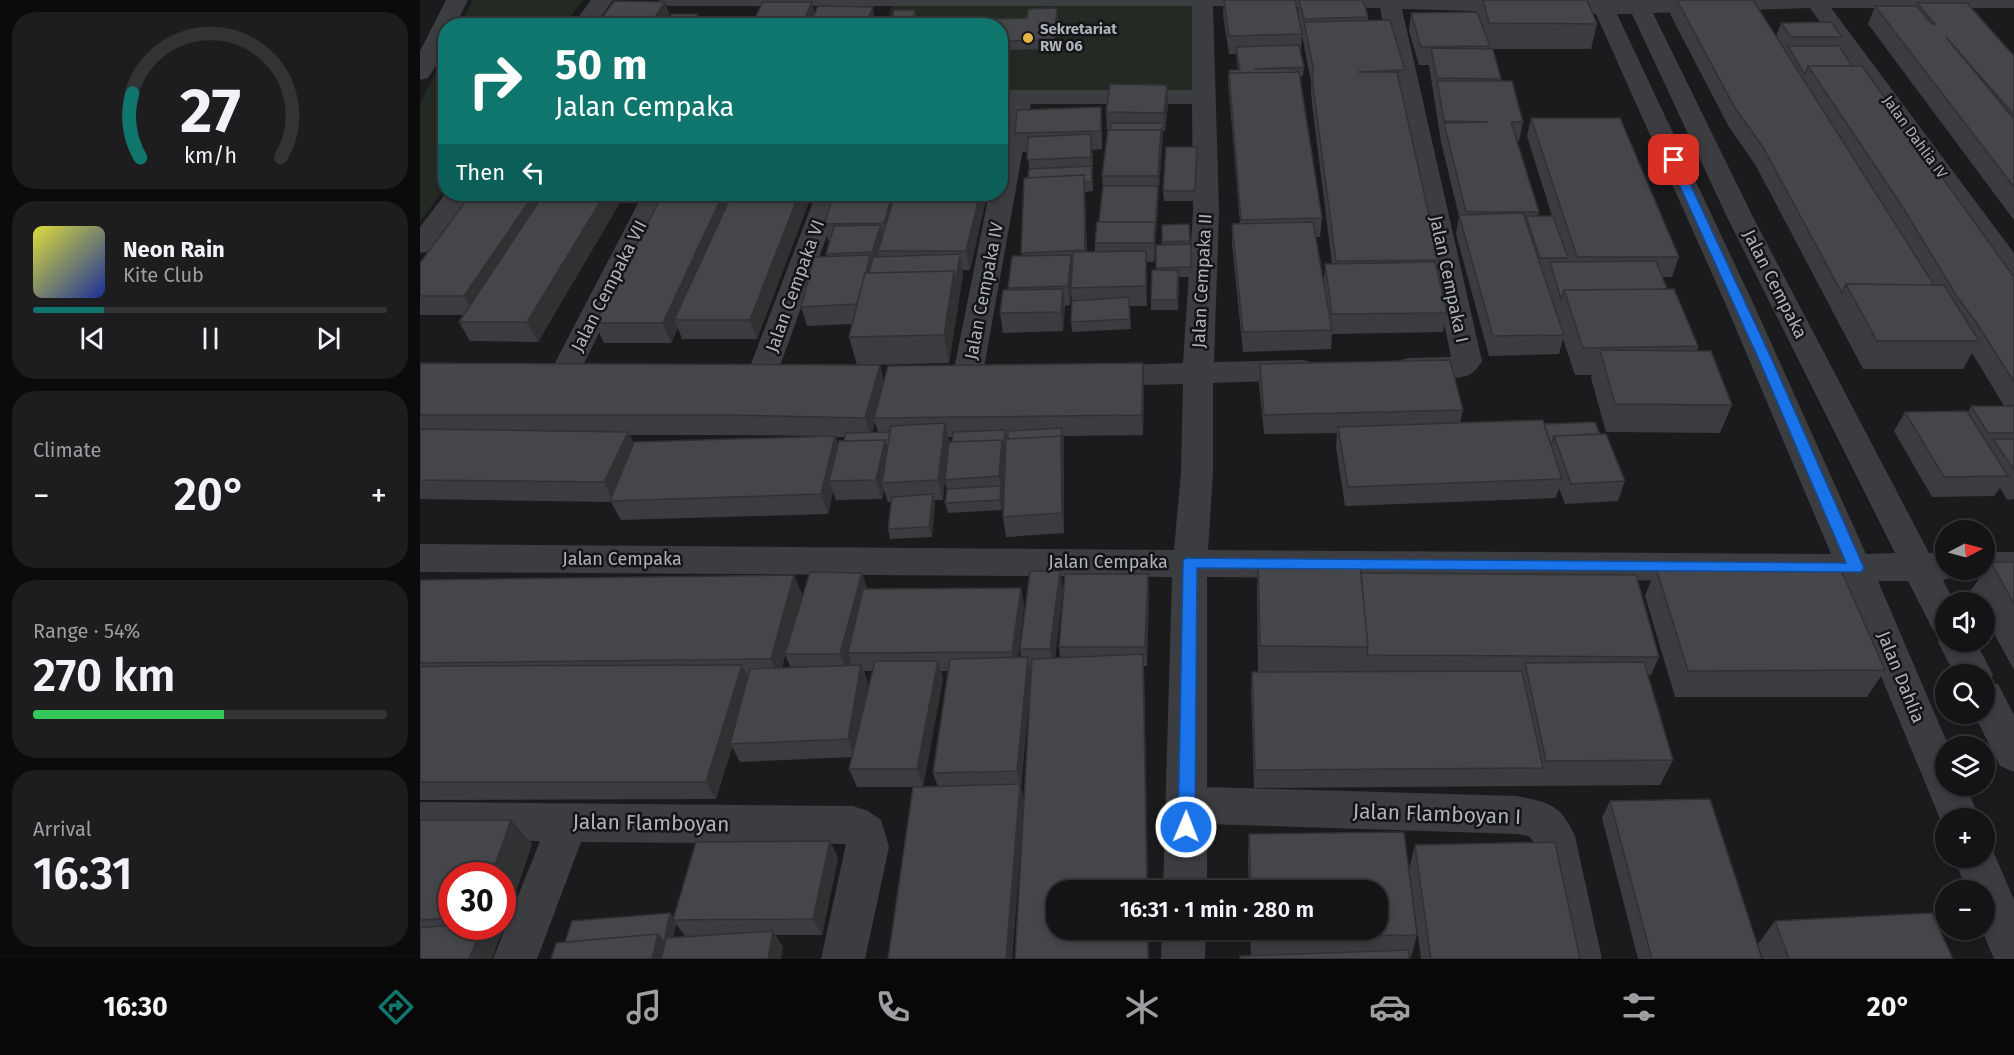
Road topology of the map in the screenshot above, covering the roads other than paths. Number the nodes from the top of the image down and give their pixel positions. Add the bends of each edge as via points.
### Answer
1 (457, 0) edge
2 (602, 0) edge
3 (670, 0) edge
4 (1040, 0) edge
5 (1202, 0) edge
6 (1389, 1) edge
7 (1814, 1) edge
8 (1951, 1) edge
9 (2014, 2) edge
10 (1602, 4) edge
11 (1638, 4) edge
12 (751, 6) edge
13 (892, 6) edge
14 (448, 18) edge
15 (589, 18) edge
16 (1967, 19) edge
17 (438, 37) edge
18 (420, 73) edge
19 (1010, 97) edge
20 (1203, 97) junction
21 (453, 201) edge
22 (652, 201) edge
23 (826, 201) edge
24 (994, 201) edge
25 (420, 245) edge
26 (2014, 272) edge
27 (1383, 368) edge
28 (1328, 369) edge
29 (1198, 373) junction
30 (1071, 376) edge
31 (597, 378) edge
32 (796, 378) edge
33 (967, 378) edge
34 (420, 558) edge
35 (1190, 562) junction
36 (1932, 566) edge
37 (1995, 566) edge
38 (2014, 566) edge
39 (1856, 568) junction
40 (1939, 592) edge
41 (1995, 717) edge
42 (2014, 754) edge
43 (1187, 805) junction
44 (1954, 808) edge
45 (420, 821) edge
46 (568, 822) junction
47 (1979, 868) edge
48 (1185, 880) edge
49 (1184, 940) edge
50 (2014, 954) edge
51 (515, 959) edge
52 (843, 959) edge
53 (1183, 959) edge
54 (1580, 959) edge

1 - 14 street
2 - 15 street
3 - 12 street
4 - 5 street
4 - 13 street
5 - 6 street
5 - 20 street, Jalan Cempaka II
6 - 10 street
6 - 27 street, Jalan Cempaka I via 1467,361 1460,367
7 - 8 street
7 - 11 street
7 - 26 street, Jalan Dahlia IV
8 - 9 street
8 - 16 street
10 - 11 street
10 - 39 street, Jalan Cempaka via 1767,362
11 - 36 street, Jalan Cempaka via 1730,196
12 - 13 street
17 - 18 street
19 - 20 street
20 - 29 street, Jalan Cempaka II via 1206,212
21 - 25 street
22 - 31 street, Jalan Cempaka VII via 550,378
23 - 32 street, Jalan Cempaka VI via 750,378
24 - 33 street, Jalan Cempaka IV
28 - 29 street
29 - 30 street
29 - 35 street, Jalan Cempaka II via 1197,472
34 - 35 street, Jalan Cempaka
35 - 39 street, Jalan Cempaka
35 - 43 street, Jalan Cempaka II
36 - 39 street
36 - 40 street
37 - 38 street
39 - 44 street, Jalan Dahlia
41 - 42 street
43 - 48 street, Jalan Cempaka II
43 - 54 street, Jalan Flamboyan I via 1517,815 1541,820 1554,836
45 - 46 street, Jalan Flamboyan
46 - 51 street
46 - 52 street, Jalan Flamboyan via 853,825 866,834 868,847
47 - 50 street
49 - 53 street

